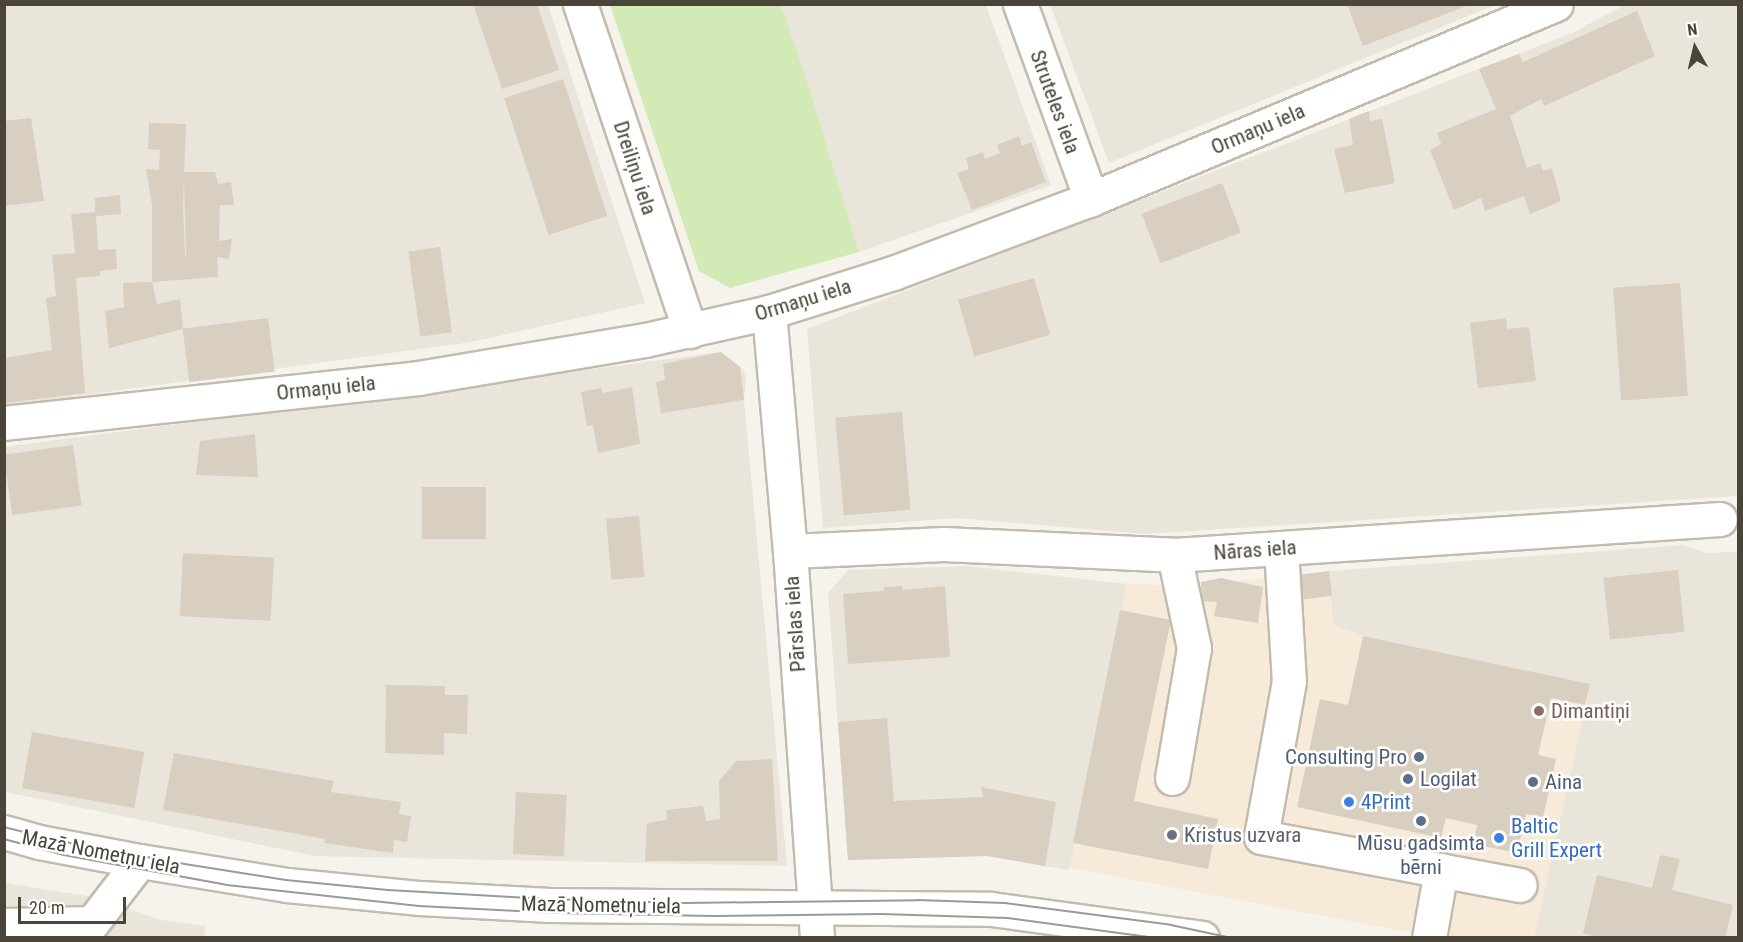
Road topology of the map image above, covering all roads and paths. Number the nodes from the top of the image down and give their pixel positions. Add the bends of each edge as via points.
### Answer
1 (580, 4) edge
2 (1020, 4) edge
3 (1556, 4) edge
4 (1510, 13) edge
5 (1091, 199) junction
6 (768, 312) junction
7 (690, 331) junction
8 (4, 423) edge
9 (1720, 519) dead end
10 (1281, 548) junction
11 (790, 551) junction
12 (1174, 555) junction
13 (1172, 778) dead end
14 (4, 832) edge
15 (140, 861) junction
16 (1442, 870) junction
17 (1520, 885) dead end
18 (816, 923) edge
19 (4, 925) edge
20 (1202, 938) edge
21 (1429, 938) edge

1 - 7 street, Dreiliņu iela
2 - 5 street, Struteles iela
3 - 4 street, Ormaņu iela
4 - 5 street, Ormaņu iela
5 - 6 street, Ormaņu iela via 892,273
6 - 7 street, Ormaņu iela
6 - 11 street, Pārslas iela
7 - 8 street, Ormaņu iela via 418,378
9 - 10 street, Nāras iela
10 - 12 street, Nāras iela
10 - 16 street via 1289,681 1261,837
11 - 12 street, Nāras iela via 944,544
11 - 18 street, Pārslas iela
12 - 13 street via 1194,648
14 - 15 street, Mazā Nometņu iela
15 - 18 street, Mazā Nometņu iela via 287,885 420,898
15 - 19 street via 92,923
16 - 17 street
16 - 21 street
18 - 20 street, Mazā Nometņu iela via 991,909

